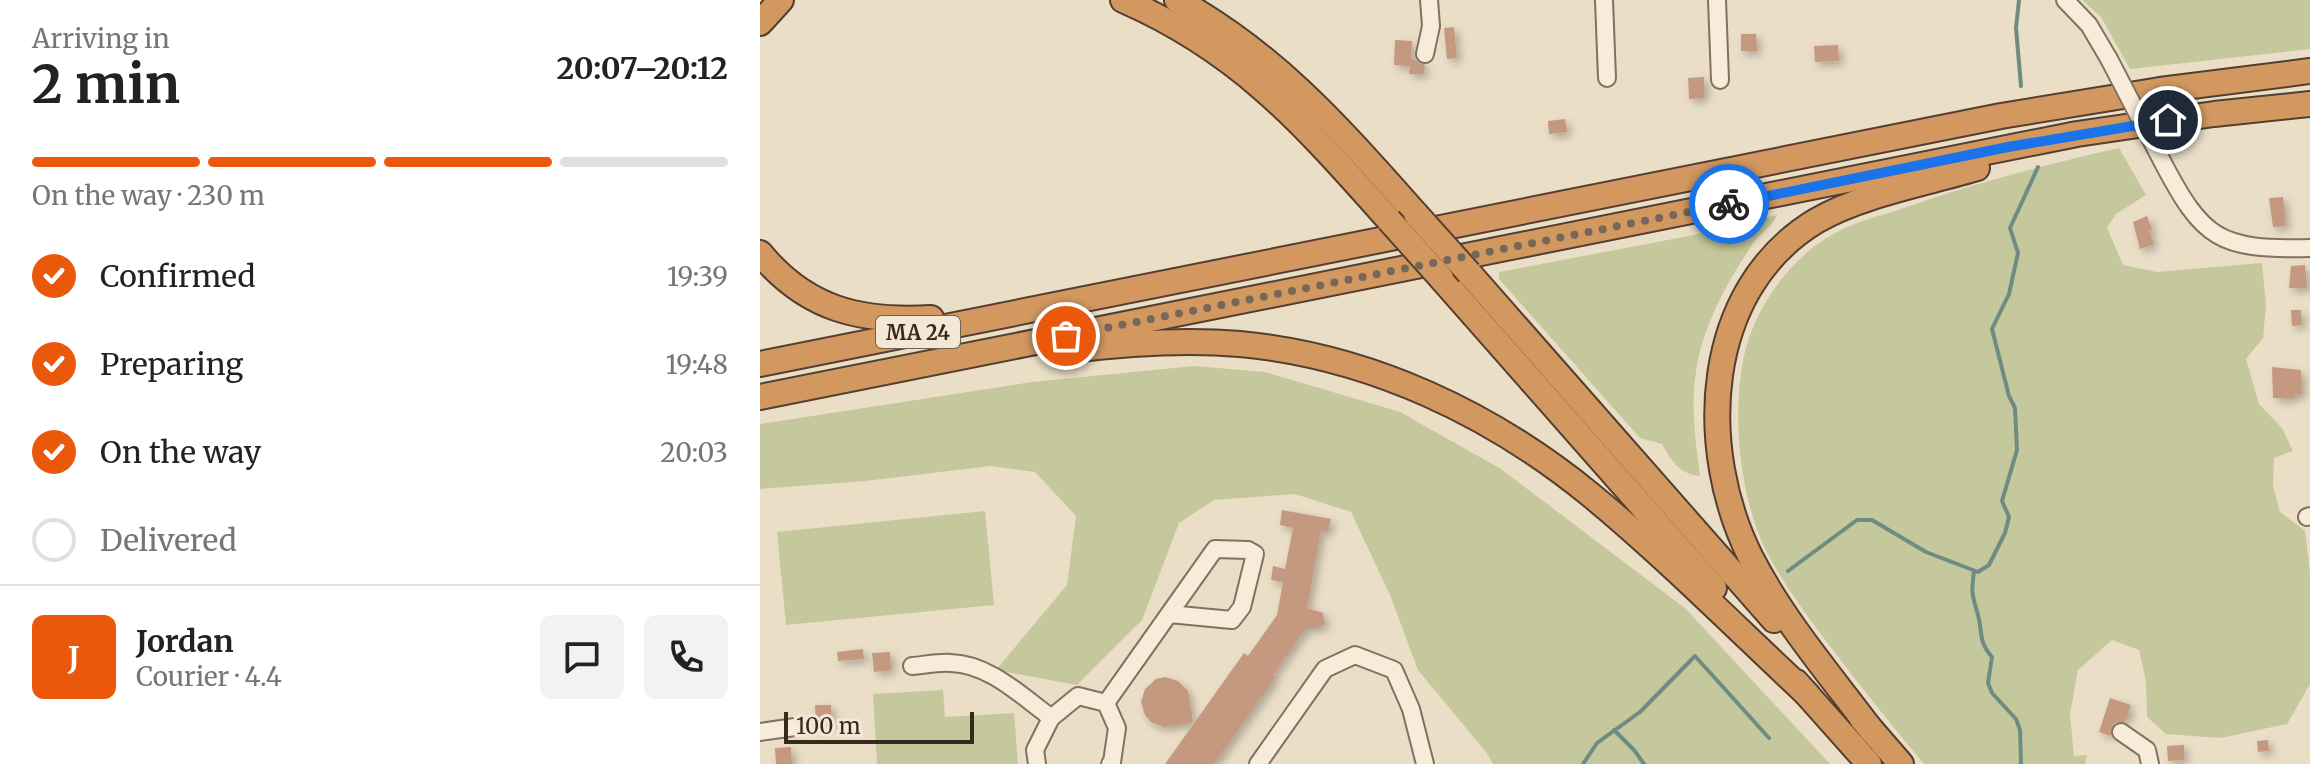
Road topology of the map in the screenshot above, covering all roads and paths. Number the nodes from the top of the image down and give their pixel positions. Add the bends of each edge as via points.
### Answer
1 (781, 0) edge
2 (1123, 0) edge
3 (1177, 0) edge
4 (1429, 0) edge
5 (1604, 0) edge
6 (1717, 0) edge
7 (2065, 0) edge
8 (760, 23) edge
9 (1425, 54) dead end
10 (2310, 71) edge
11 (1607, 78) dead end
12 (1720, 80) dead end
13 (2310, 104) edge
14 (2123, 127) junction
15 (2310, 248) edge
16 (760, 253) edge
17 (1076, 301) junction
18 (760, 364) edge
19 (866, 376) junction
20 (760, 397) edge
21 (1169, 614) junction
22 (912, 666) dead end
23 (1807, 694) junction
24 (1106, 703) junction
25 (1051, 718) junction
26 (795, 727) dead end
27 (1872, 731) junction
28 (760, 732) edge
29 (2121, 732) dead end
30 (1037, 764) edge
31 (1110, 764) edge
32 (1258, 764) edge
33 (1425, 764) edge
34 (1869, 764) edge
35 (1901, 764) edge
36 (2150, 764) edge

1 - 8 highway
2 - 23 highway, bridge via 1186,32 1261,85 1311,132
3 - 27 highway, bridge via 1239,39 1335,124
4 - 9 street
5 - 11 street
6 - 12 street
7 - 15 street, bridge via 2089,25 2188,208 2234,243
10 - 17 highway, MA 24 via 2001,116
13 - 14 highway, MA 24
14 - 19 highway, MA 24
14 - 27 highway via 1827,215 1770,260 1734,321 1717,400 1720,458 1733,514 1770,591
16 - 17 highway via 804,293 864,317 931,318
17 - 18 highway, MA 24
19 - 20 highway, MA 24
19 - 23 highway via 1073,349 1194,342 1285,350 1373,373 1478,419 1574,482
21 - 21 street via 1215,549 1255,554 1242,607 1232,620
21 - 24 street
22 - 25 street via 972,666 998,678
23 - 34 highway
24 - 25 street via 1078,696
24 - 31 street via 1117,728
25 - 30 street via 1035,750
26 - 28 street
27 - 35 highway
29 - 36 street via 2147,750
32 - 33 street via 1325,669 1355,655 1394,670

